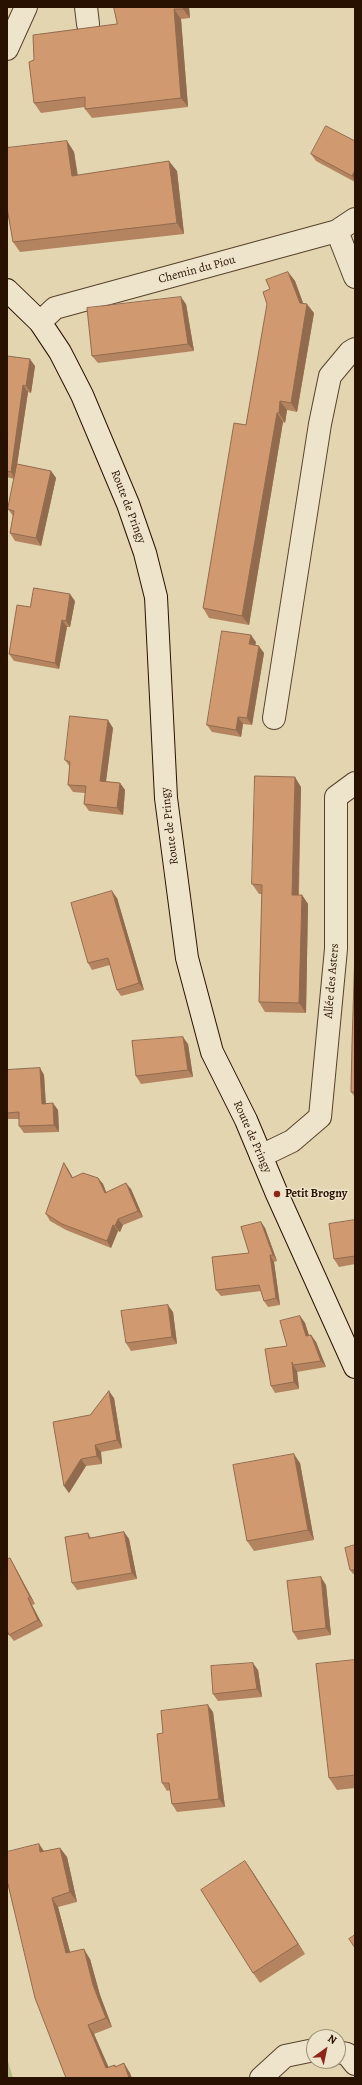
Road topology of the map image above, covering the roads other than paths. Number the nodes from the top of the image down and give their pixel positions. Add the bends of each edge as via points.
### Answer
1 (26, 7) edge
2 (7, 49) edge
3 (355, 219) edge
4 (337, 231) junction
5 (355, 277) edge
6 (7, 290) edge
7 (40, 322) junction
8 (355, 349) edge
9 (274, 718) dead end
10 (355, 783) edge
11 (261, 1156) junction
12 (355, 1367) edge
13 (306, 2052) edge
14 (346, 2054) edge
15 (355, 2064) edge
16 (261, 2078) edge

1 - 2 street
3 - 4 street, Chemin du Piou
4 - 5 street
4 - 7 street, Chemin du Piou via 55,308
6 - 7 street, Route de Pringy
7 - 11 street, Route de Pringy via 60,352 82,395 146,553 156,596 166,798 187,958 212,1052
8 - 9 street via 330,376 320,424
10 - 11 street, Allée des Asters via 336,797 336,949 320,1117 292,1141
11 - 12 street, Route de Pringy
13 - 16 street via 285,2056
14 - 15 street

